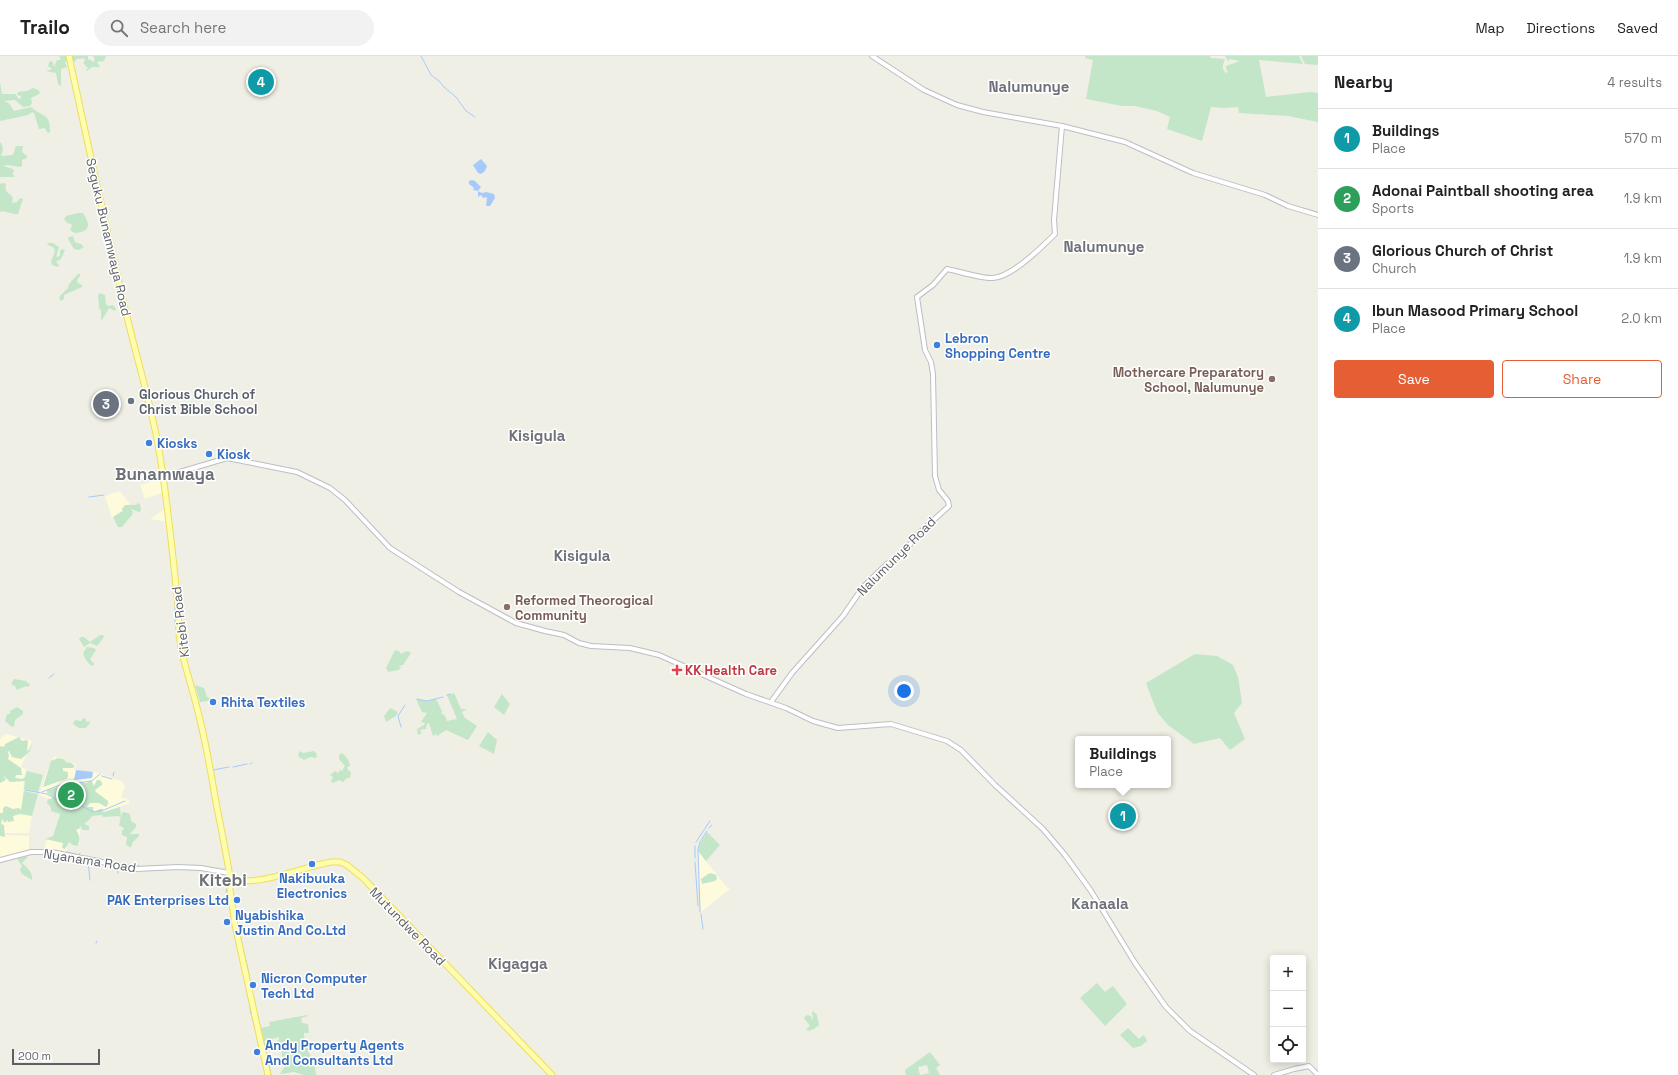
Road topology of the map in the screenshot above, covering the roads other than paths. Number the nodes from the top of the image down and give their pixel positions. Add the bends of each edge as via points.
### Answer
1 (70, 56) edge
2 (872, 56) edge
3 (1062, 126) junction
4 (1318, 215) edge
5 (152, 417) joint
6 (163, 477) junction
7 (771, 702) junction
8 (0, 860) edge
9 (230, 875) junction
10 (268, 1075) edge
11 (552, 1075) edge
12 (1254, 1075) edge
13 (1274, 1075) edge
14 (1318, 1075) edge

1 - 5 main road, Seguku Bunamwaya Road via 102,209
2 - 3 street via 924,90 957,105 990,114
3 - 4 street via 1133,145 1193,173 1265,195 1288,206
3 - 7 street, Nalumunye Road via 1054,220 1056,234 1003,276 992,278 947,269 917,297 925,350 933,374 935,479 949,506 917,535 902,555 888,563 863,587 843,616 792,673
5 - 6 main road, Kitebi Road
6 - 7 street via 227,458 298,472 330,488 345,500 390,548 459,592 516,623 591,646 630,648 659,656 746,694
6 - 9 main road, Kitebi Road via 173,549 180,644 210,764
7 - 12 street via 835,728 891,724 942,739 955,746 1042,829 1065,855 1091,891 1134,963 1166,1007 1190,1031
8 - 9 street, Nyanama Road via 31,852 52,852 136,869 178,866
9 - 10 main road, Kitebi Road via 236,924
9 - 11 main road, Mutundwe Road via 243,880 263,879 331,862 340,862 351,867
13 - 14 street via 1309,1066

